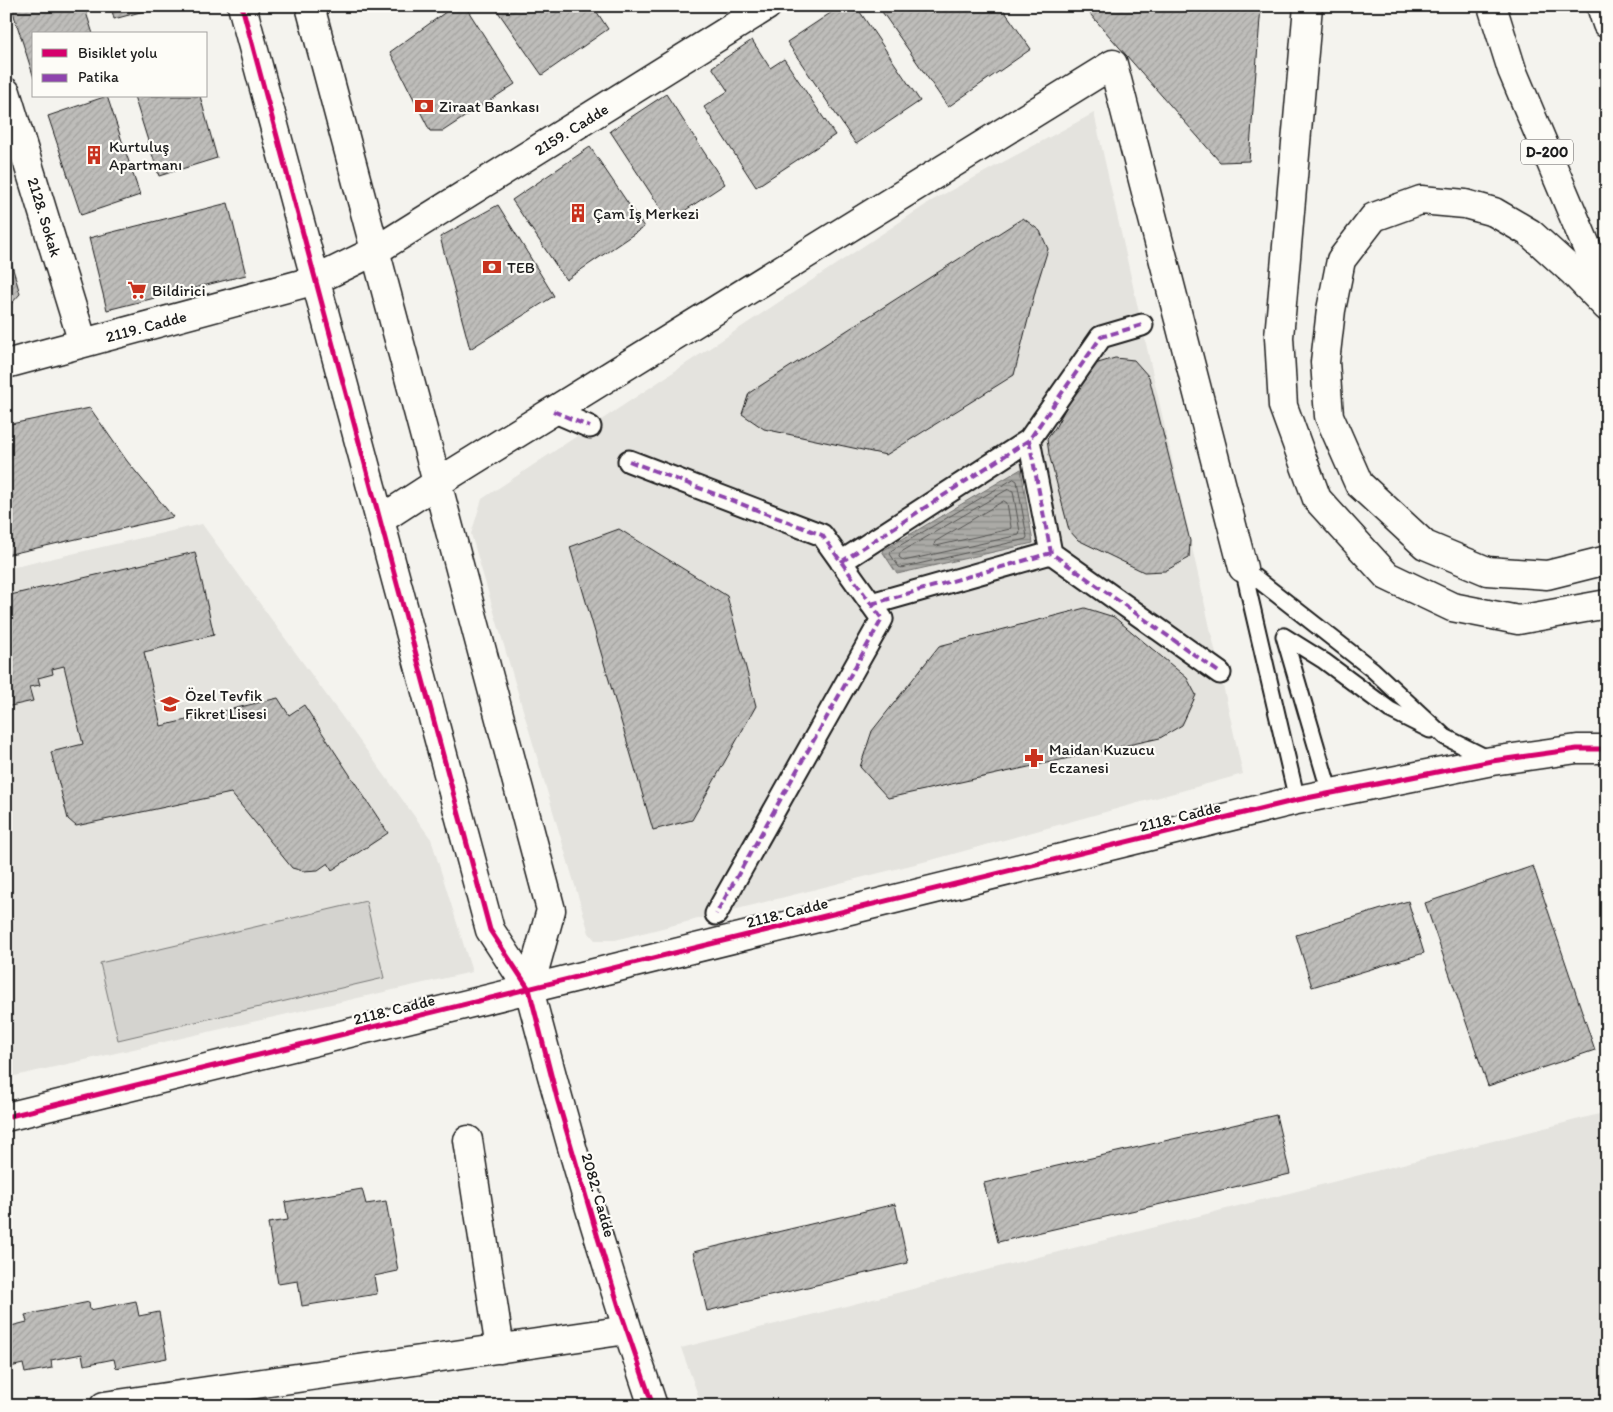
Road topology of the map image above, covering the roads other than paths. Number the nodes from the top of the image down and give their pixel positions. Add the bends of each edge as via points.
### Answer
1 (242, 6) edge
2 (310, 6) edge
3 (766, 6) edge
4 (1308, 6) edge
5 (1492, 6) edge
6 (1601, 6) edge
7 (1607, 24) edge
8 (6, 92) edge
9 (375, 252) junction
10 (316, 280) junction
11 (1607, 295) edge
12 (1607, 307) edge
13 (1142, 325) dead end
14 (84, 343) junction
15 (6, 364) edge
16 (553, 411) junction
17 (590, 427) dead end
18 (1029, 440) junction
19 (628, 461) dead end
20 (438, 484) junction
21 (380, 520) junction
22 (1051, 553) junction
23 (841, 562) junction
24 (1596, 563) edge
25 (1243, 568) junction
26 (871, 604) junction
27 (1602, 605) edge
28 (1220, 673) dead end
29 (1445, 738) junction
30 (1607, 739) edge
31 (1577, 749) junction
32 (1607, 749) edge
33 (1492, 761) junction
34 (1330, 793) junction
35 (1297, 800) junction
36 (716, 914) dead end
37 (529, 989) junction
38 (6, 1117) edge
39 (468, 1140) dead end
40 (627, 1330) junction
41 (500, 1349) junction
42 (104, 1406) edge
43 (653, 1406) edge

1 - 10 main road
2 - 9 main road
3 - 9 main road, 2159. Cadde
4 - 27 main road via 1279,337 1283,406 1317,499 1386,576 1452,607 1518,620
5 - 11 main road, D-200 via 1512,70
6 - 7 main road
8 - 14 main road, 2128. Sokak
9 - 10 main road, 2159. Cadde
9 - 20 main road
10 - 14 main road, 2119. Cadde
10 - 21 main road
12 - 24 main road via 1530,233 1494,212 1466,204 1421,200 1374,217 1340,260 1325,362 1329,416 1359,484 1425,545 1487,571 1547,575
13 - 18 street via 1101,337
14 - 15 main road, 2119. Cadde
16 - 17 street
16 - 20 main road
16 - 25 main road via 1113,64
18 - 22 street
18 - 23 street
19 - 23 street via 822,536
20 - 21 main road
20 - 37 main road via 551,910
21 - 37 main road via 490,930
22 - 26 street
22 - 28 street
23 - 26 street
25 - 29 lane via 1373,670
25 - 35 lane
26 - 36 street via 882,619
29 - 33 lane
29 - 34 lane via 1390,710 1284,636
30 - 31 main road
31 - 32 main road
31 - 33 main road, 2118. Cadde
33 - 34 main road, 2118. Cadde
34 - 35 main road, 2118. Cadde
35 - 37 main road, 2118. Cadde
37 - 38 main road, 2118. Cadde
37 - 40 main road, 2082. Cadde via 557,1098
39 - 41 main road
40 - 41 main road
40 - 43 main road, 2082. Cadde
41 - 42 main road

